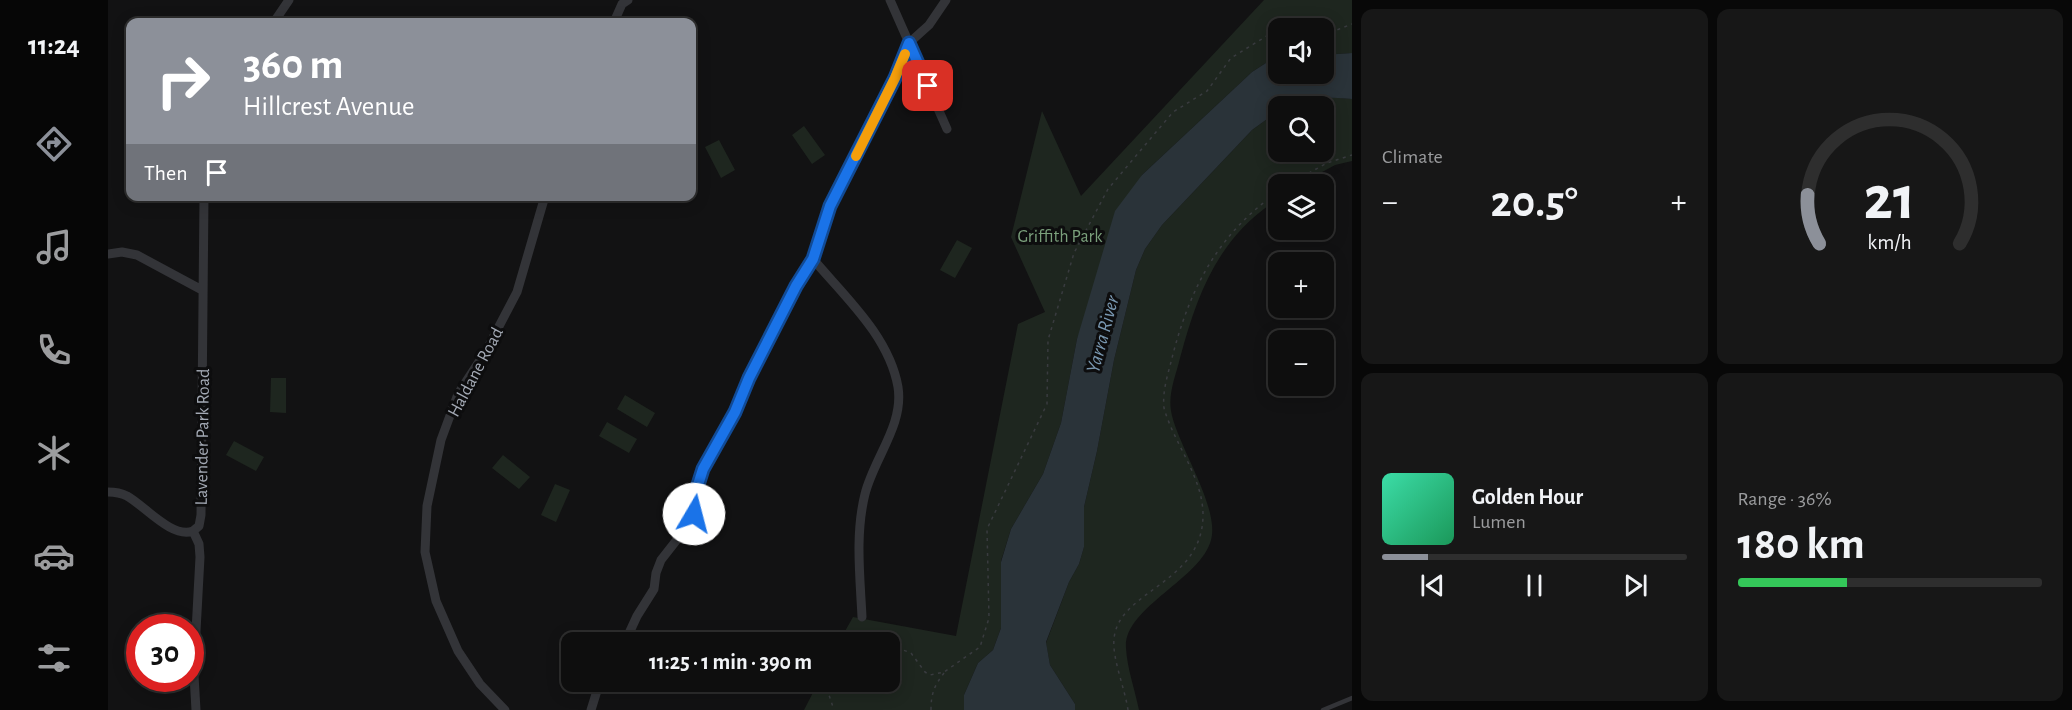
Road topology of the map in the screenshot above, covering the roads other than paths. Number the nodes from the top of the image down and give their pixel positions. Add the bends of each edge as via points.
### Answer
1 (289, 0) edge
2 (890, 0) edge
3 (946, 0) edge
4 (623, 2) edge
5 (277, 18) edge
6 (616, 18) edge
7 (909, 43) junction
8 (947, 129) dead end
9 (204, 201) edge
10 (544, 201) edge
11 (108, 254) edge
12 (813, 259) junction
13 (202, 290) junction
14 (108, 492) edge
15 (193, 531) junction
16 (862, 617) dead end
17 (630, 632) edge
18 (597, 692) edge
19 (1352, 698) edge
20 (196, 710) edge
21 (505, 710) edge
22 (591, 710) edge
23 (1323, 710) edge

1 - 5 street
2 - 7 street
3 - 7 street via 929,25
4 - 6 street
7 - 8 street
7 - 12 street via 830,206
9 - 13 street, Lavender Park Road
10 - 21 street, Haldane Road via 518,292 459,394 441,440 427,506 425,552 436,601 458,651 480,684
11 - 13 street via 136,255
12 - 16 street via 869,325 890,361 898,388 896,420 871,474 862,513
12 - 17 street via 703,469 694,514 661,560 654,589
13 - 15 street, Lavender Park Road via 201,515 199,526
14 - 15 street via 126,495 174,529 183,533
15 - 20 street, Lavender Park Road via 200,557 192,669
18 - 22 street
19 - 23 lane

